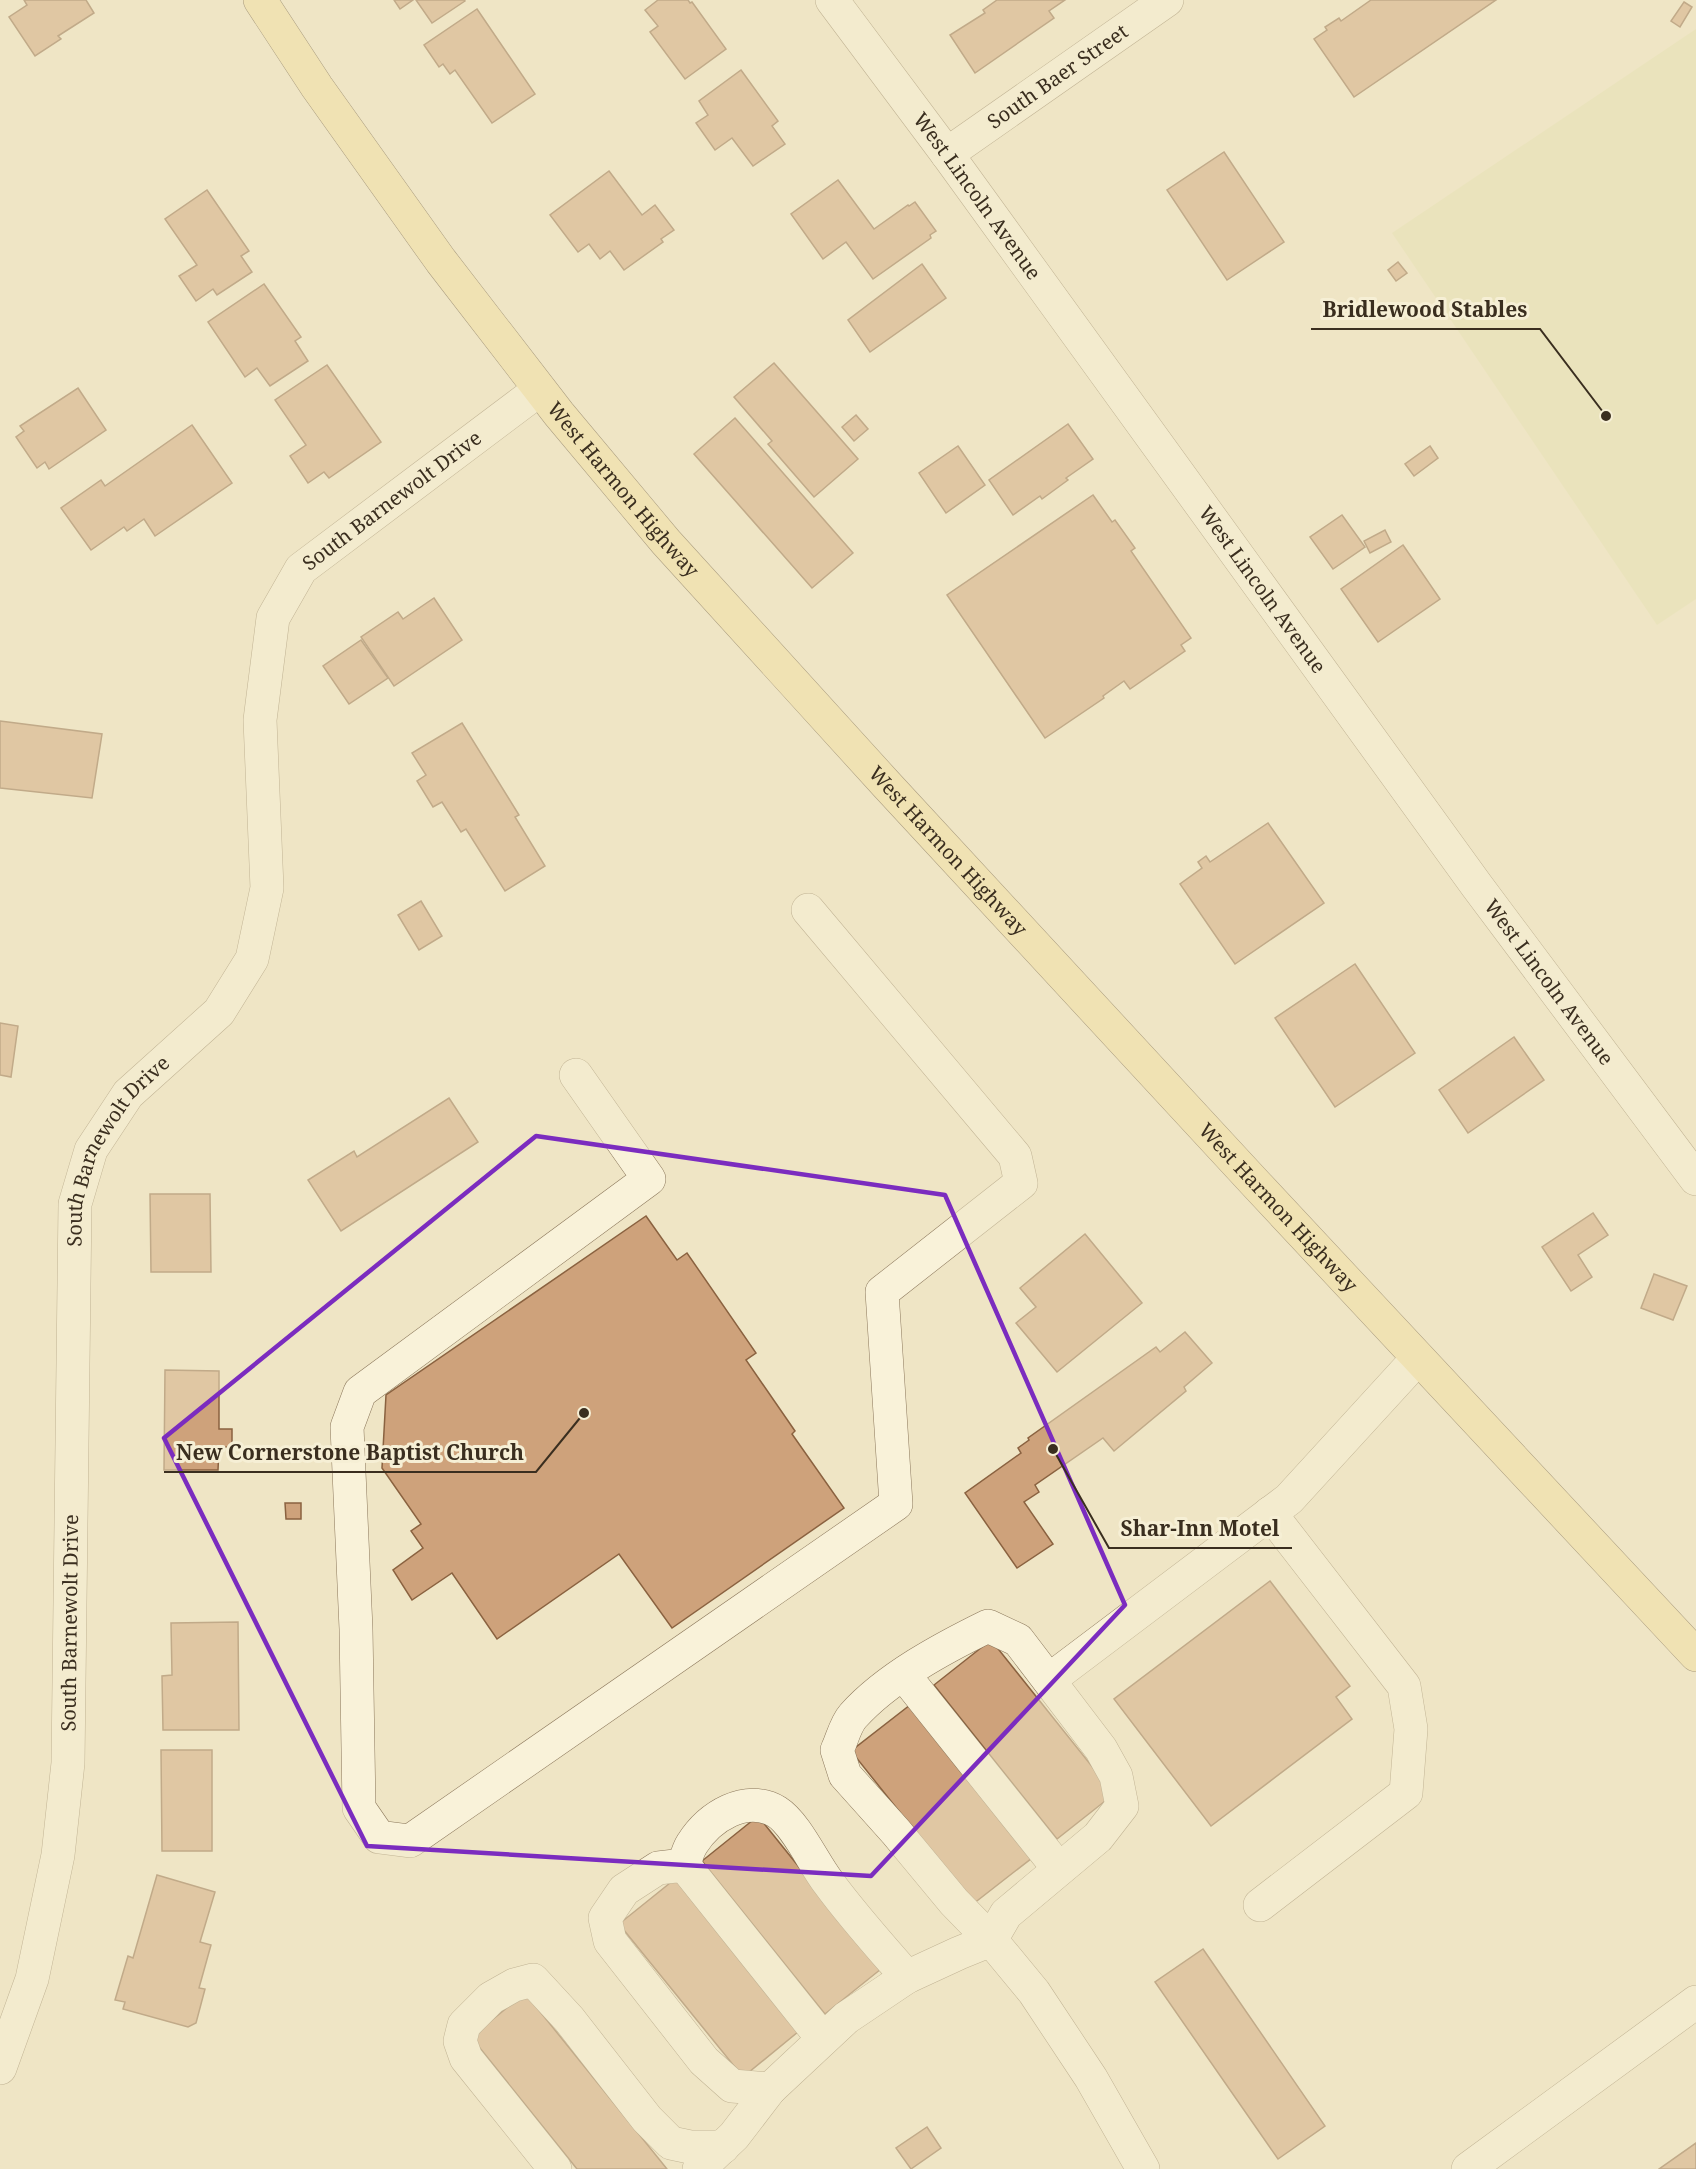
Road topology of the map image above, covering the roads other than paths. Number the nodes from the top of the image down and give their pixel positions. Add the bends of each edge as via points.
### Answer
1 (260, 0) edge
2 (832, 0) edge
3 (1167, 0) edge
4 (947, 154) junction
5 (539, 390) junction
6 (808, 910) dead end
7 (576, 1075) dead end
8 (1696, 1179) edge
9 (1418, 1358) junction
10 (1270, 1513) junction
11 (1696, 1654) edge
12 (904, 1675) junction
13 (1049, 1680) junction
14 (684, 1865) junction
15 (1059, 1869) junction
16 (1260, 1905) dead end
17 (991, 1940) junction
18 (907, 1977) junction
19 (1696, 2002) edge
20 (823, 2039) junction
21 (0, 2068) edge
22 (770, 2089) junction
23 (723, 2147) junction
24 (555, 2169) edge
25 (699, 2169) edge
26 (1143, 2169) edge
27 (1468, 2169) edge

1 - 5 main road, West Harmon Highway via 380,177
2 - 4 street, West Lincoln Avenue
3 - 4 street, South Baer Street
4 - 8 street, West Lincoln Avenue via 1477,886
5 - 9 main road, West Harmon Highway via 733,617
5 - 21 street, South Barnewolt Drive via 301,569 273,618 260,720 267,888 252,959 219,1012 128,1094 90,1150 75,1204 68,1763 58,1855 32,1979
6 - 7 street via 1015,1156 1021,1183 882,1292 896,1504 410,1841 379,1837 359,1808 347,1427 360,1392 649,1179
9 - 10 street via 1289,1499
9 - 11 main road, West Harmon Highway
10 - 13 street
10 - 16 street via 1404,1686 1411,1729 1406,1793
12 - 13 street via 944,1647 988,1626 1018,1640
12 - 15 street
12 - 17 street via 851,1718 837,1750 846,1775
13 - 15 street via 1101,1749 1116,1776 1122,1806 1098,1837
14 - 18 street via 691,1845 709,1823 736,1808 760,1804 778,1813 827,1882
14 - 20 street
14 - 22 street via 658,1868 624,1890 605,1918 610,1941 704,2061 732,2086
15 - 17 street via 1006,1914
17 - 18 street
17 - 26 street via 1034,1992 1091,2078
18 - 20 street via 846,2018
19 - 27 street
20 - 22 street
22 - 23 street
23 - 24 street via 671,2143 533,1980 491,1998 464,2025 460,2041 466,2058
23 - 25 street

